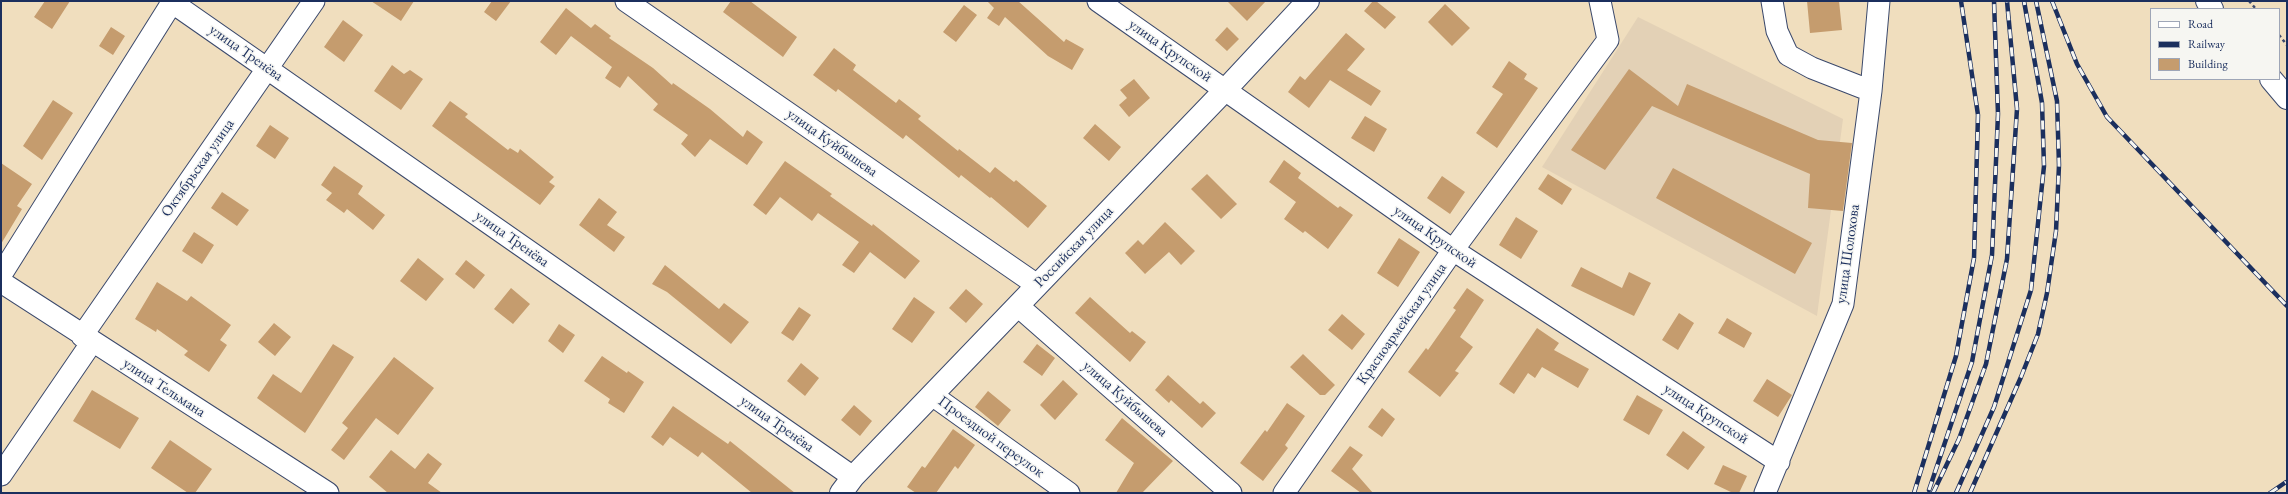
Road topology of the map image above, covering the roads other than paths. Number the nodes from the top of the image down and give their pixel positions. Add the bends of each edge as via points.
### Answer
1 (172, 1) edge
2 (314, 1) edge
3 (626, 1) edge
4 (1098, 1) edge
5 (1308, 1) edge
6 (1602, 1) edge
7 (1772, 1) edge
8 (1879, 1) edge
9 (267, 68) junction
10 (2271, 80) edge
11 (1226, 89) junction
12 (1871, 91) junction
13 (2287, 98) edge
14 (1453, 250) junction
15 (1, 275) edge
16 (1, 282) edge
17 (1037, 286) junction
18 (1018, 306) junction
19 (87, 339) junction
20 (932, 395) junction
21 (1779, 462) junction
22 (1, 475) edge
23 (847, 485) edge
24 (328, 493) edge
25 (1069, 493) edge
26 (1231, 493) edge
27 (1284, 493) edge
28 (1765, 493) edge

1 - 9 street, улица Тренёва
1 - 15 street
2 - 9 street, Октябрьская улица
3 - 17 street, улица Куйбышева
4 - 11 street, улица Крупской
5 - 11 main road, Российская улица
6 - 14 street, Красноармейская улица via 1608,40
7 - 12 street via 1777,31 1788,55 1812,68
8 - 12 street, улица Шолохова
9 - 19 street, Октябрьская улица
9 - 23 street, улица Тренёва
10 - 13 main road
11 - 14 street, улица Крупской
11 - 17 main road, Российская улица
12 - 21 street, улица Шолохова via 1842,304
14 - 21 street, улица Крупской
14 - 27 street, Красноармейская улица
16 - 19 street, улица Тельмана
17 - 18 main road, Российская улица
18 - 20 main road, Российская улица
18 - 26 street, улица Куйбышева
19 - 22 street, Октябрьская улица
19 - 24 street, улица Тельмана
20 - 23 main road, Российская улица
20 - 25 street, Проездной переулок
21 - 28 street, улица Шолохова

